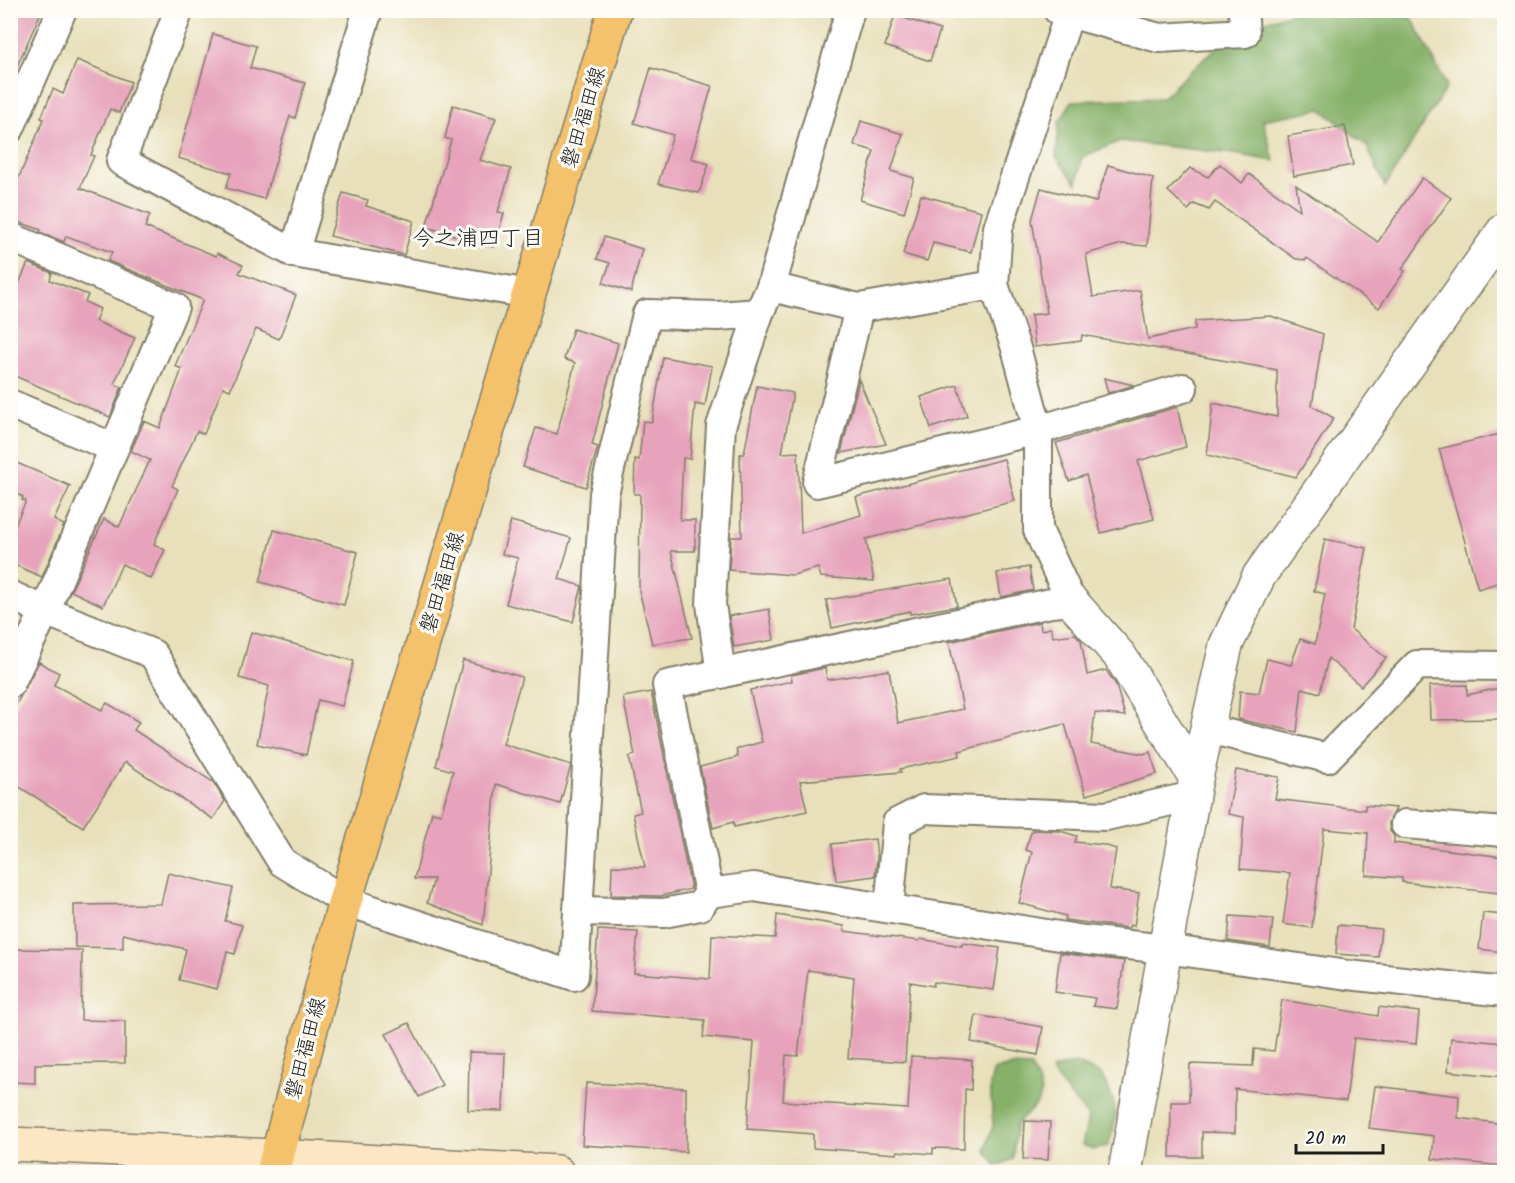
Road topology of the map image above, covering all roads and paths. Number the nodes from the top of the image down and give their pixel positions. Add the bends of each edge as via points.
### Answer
1 (62, 10) edge
2 (179, 10) edge
3 (368, 10) edge
4 (615, 10) edge
5 (850, 10) edge
6 (1243, 10) edge
7 (1064, 12) edge
8 (17, 95) edge
9 (10, 128) edge
10 (1504, 230) edge
11 (10, 237) edge
12 (294, 253) junction
13 (994, 285) junction
14 (771, 287) junction
15 (529, 294) junction
16 (859, 308) junction
17 (759, 313) junction
18 (1183, 388) dead end
19 (10, 404) edge
20 (1038, 430) junction
21 (114, 448) junction
22 (10, 595) edge
23 (1071, 602) junction
24 (45, 611) junction
25 (1504, 666) edge
26 (721, 674) junction
27 (10, 684) edge
28 (1208, 729) junction
29 (1194, 787) junction
30 (1405, 824) dead end
31 (1504, 831) edge
32 (709, 893) junction
33 (345, 901) junction
34 (889, 909) junction
35 (578, 910) junction
36 (1165, 949) junction
37 (1504, 992) edge
38 (10, 1143) edge
39 (275, 1164) edge
40 (555, 1172) edge
41 (1125, 1173) edge

1 - 8 street
2 - 12 street via 121,161
3 - 12 street
4 - 15 main road, 磐田福田線
5 - 14 street
6 - 7 street via 1245,33 1159,38
7 - 13 street via 998,228
8 - 9 street
10 - 28 street via 1259,576 1226,645
11 - 21 street via 174,307
12 - 15 street
13 - 16 street
13 - 20 street
14 - 16 street
14 - 17 street
15 - 33 main road, 磐田福田線
16 - 20 street via 817,483
17 - 26 street via 721,426 711,604
17 - 35 street via 647,314 604,494
18 - 20 street
19 - 21 street
20 - 23 street via 1038,530
21 - 24 street
22 - 24 street
23 - 26 street via 1051,603
23 - 29 street via 1120,656
24 - 27 street
24 - 33 street via 153,654 282,862
25 - 28 street via 1417,665 1327,758
26 - 32 street via 667,685
28 - 29 street
29 - 34 street via 1106,816 924,809 897,824
29 - 36 street
30 - 31 street
32 - 34 street via 754,887
32 - 35 street via 700,906 664,913
33 - 35 street via 574,976
33 - 39 main road, 磐田福田線
34 - 36 street
36 - 37 street
36 - 41 street
38 - 39 main road
39 - 40 main road

